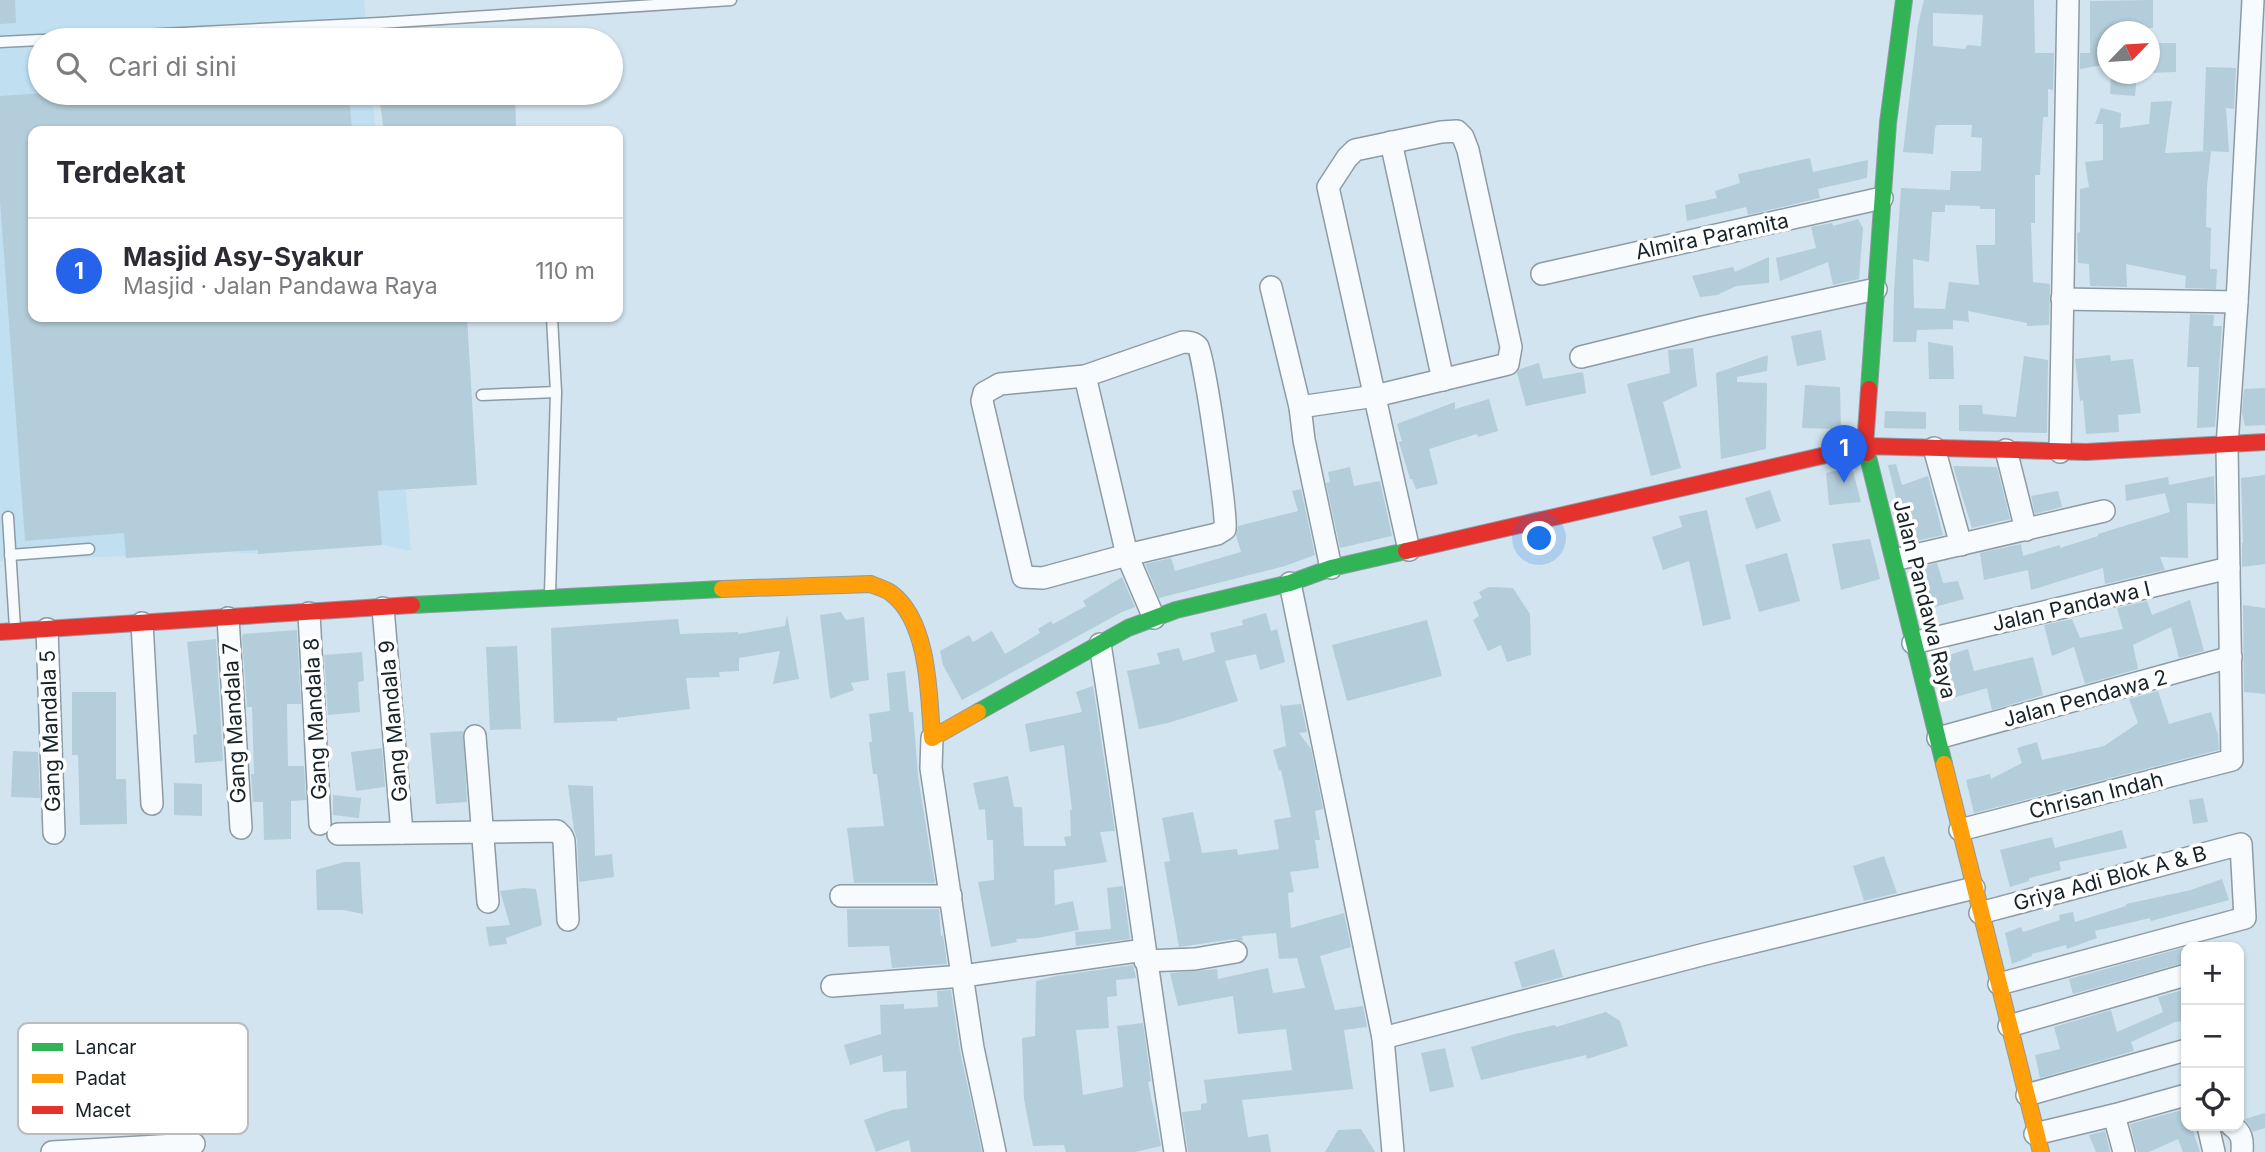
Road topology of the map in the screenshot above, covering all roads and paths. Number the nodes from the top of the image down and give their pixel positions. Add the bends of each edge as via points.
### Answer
1 (732, 0) edge
2 (1904, 0) edge
3 (2068, 0) edge
4 (2253, 0) edge
5 (290, 28) edge
6 (28, 41) edge
7 (0, 42) edge
8 (1391, 142) junction
9 (1882, 198) junction
10 (1542, 274) dead end
11 (1270, 286) dead end
12 (1876, 289) junction
13 (2062, 299) junction
14 (2237, 302) junction
15 (552, 322) edge
16 (1581, 357) dead end
17 (1086, 376) junction
18 (1443, 380) junction
19 (556, 392) junction
20 (482, 395) dead end
21 (1375, 396) junction
22 (1300, 407) junction
23 (2265, 442) edge
24 (1865, 446) junction
25 (2227, 446) junction
26 (1934, 448) junction
27 (2006, 450) junction
28 (2060, 452) junction
29 (2104, 511) dead end
30 (8, 517) dead end
31 (2026, 530) junction
32 (1961, 545) junction
33 (89, 549) dead end
34 (1409, 550) junction
35 (10, 555) junction
36 (1127, 555) junction
37 (1895, 559) junction
38 (1331, 568) junction
39 (2229, 568) junction
40 (1290, 583) junction
41 (550, 595) junction
42 (383, 608) junction
43 (309, 612) junction
44 (228, 618) junction
45 (1154, 618) junction
46 (142, 623) junction
47 (47, 629) junction
48 (8, 631) edge
49 (1913, 643) junction
50 (1100, 644) junction
51 (2231, 657) junction
52 (475, 736) dead end
53 (932, 738) junction
54 (1938, 738) junction
55 (152, 804) dead end
56 (241, 828) dead end
57 (1960, 830) junction
58 (482, 831) junction
59 (402, 833) junction
60 (54, 834) dead end
61 (1974, 888) junction
62 (841, 896) dead end
63 (951, 896) junction
64 (488, 902) dead end
65 (1980, 912) junction
66 (568, 920) dead end
67 (1236, 952) dead end
68 (1145, 955) junction
69 (963, 976) junction
70 (2181, 976) edge
71 (1999, 984) junction
72 (832, 986) dead end
73 (2010, 1026) junction
74 (1383, 1038) junction
75 (2181, 1051) edge
76 (2026, 1095) junction
77 (2181, 1096) edge
78 (2114, 1115) junction
79 (2218, 1131) edge
80 (2239, 1131) edge
81 (194, 1143) dead end
82 (2038, 1143) edge
83 (52, 1152) edge
84 (995, 1152) edge
85 (1175, 1152) edge
86 (1393, 1152) edge
87 (2124, 1152) edge
88 (2214, 1152) edge
89 (2242, 1152) edge

1 - 5 lane
2 - 9 street, Jalan Pandawa Raya
3 - 13 street
4 - 14 street
6 - 7 lane
8 - 18 street
8 - 18 street via 1441,132 1457,131 1463,136 1511,347 1508,364
8 - 21 street via 1355,150 1328,187
9 - 10 street, Almira Paramita
9 - 12 street, Jalan Pandawa Raya
11 - 22 street
12 - 16 street
12 - 24 street, Jalan Pandawa Raya
13 - 14 street
13 - 28 street
14 - 25 street
15 - 19 lane
17 - 36 street
17 - 36 street via 1000,384 984,393 982,401 1018,560 1023,577 1034,579
17 - 36 street via 1183,342 1199,348 1205,373 1225,529
18 - 21 street
19 - 20 lane
19 - 41 lane
21 - 22 street
21 - 34 street
22 - 38 street
23 - 25 street
24 - 26 street
24 - 34 street
24 - 37 street, Jalan Pandawa Raya
25 - 28 street
25 - 39 street
26 - 27 street
26 - 32 street
27 - 28 street
27 - 31 street
29 - 31 street
30 - 35 lane
31 - 32 street
32 - 37 street
33 - 35 lane
34 - 38 street
35 - 48 lane
36 - 45 street
37 - 49 street, Jalan Pandawa Raya
38 - 40 street
39 - 49 street, Jalan Pandawa I
39 - 51 street
40 - 45 street
40 - 74 street
41 - 42 street
41 - 53 street via 880,585 898,598 909,614 923,649
42 - 43 street
42 - 59 street, Gang Mandala 9
43 - 44 street
43 - 59 street, Gang Mandala 8 via 329,829
44 - 46 street
44 - 56 street, Gang Mandala 7
45 - 50 street
46 - 47 street
46 - 55 street
47 - 48 street
47 - 60 street, Gang Mandala 5
49 - 54 street, Jalan Pandawa Raya
50 - 53 street
50 - 68 street
51 - 54 street, Jalan Pendawa 2
51 - 57 street, Chrisan Indah via 2232,760
52 - 58 street
53 - 63 street via 931,768
54 - 57 street, Jalan Pandawa Raya
57 - 61 street, Jalan Pandawa Raya
58 - 59 street
58 - 64 street
58 - 66 street via 557,831 562,836
61 - 65 street, Jalan Pandawa Raya
61 - 74 street
62 - 63 street
63 - 69 street
65 - 71 street, Jalan Pandawa Raya
65 - 71 street, Griya Adi Blok A & B via 2241,844 2245,918
67 - 68 street via 1195,959
68 - 69 street
68 - 85 street
69 - 72 street
69 - 84 street
70 - 73 street
71 - 73 street, Jalan Pandawa Raya
73 - 76 street, Jalan Pandawa Raya
74 - 86 street
75 - 76 street
76 - 82 street, Jalan Pandawa Raya
77 - 78 street
78 - 82 street
78 - 87 street
79 - 88 street
80 - 89 street
81 - 83 street

